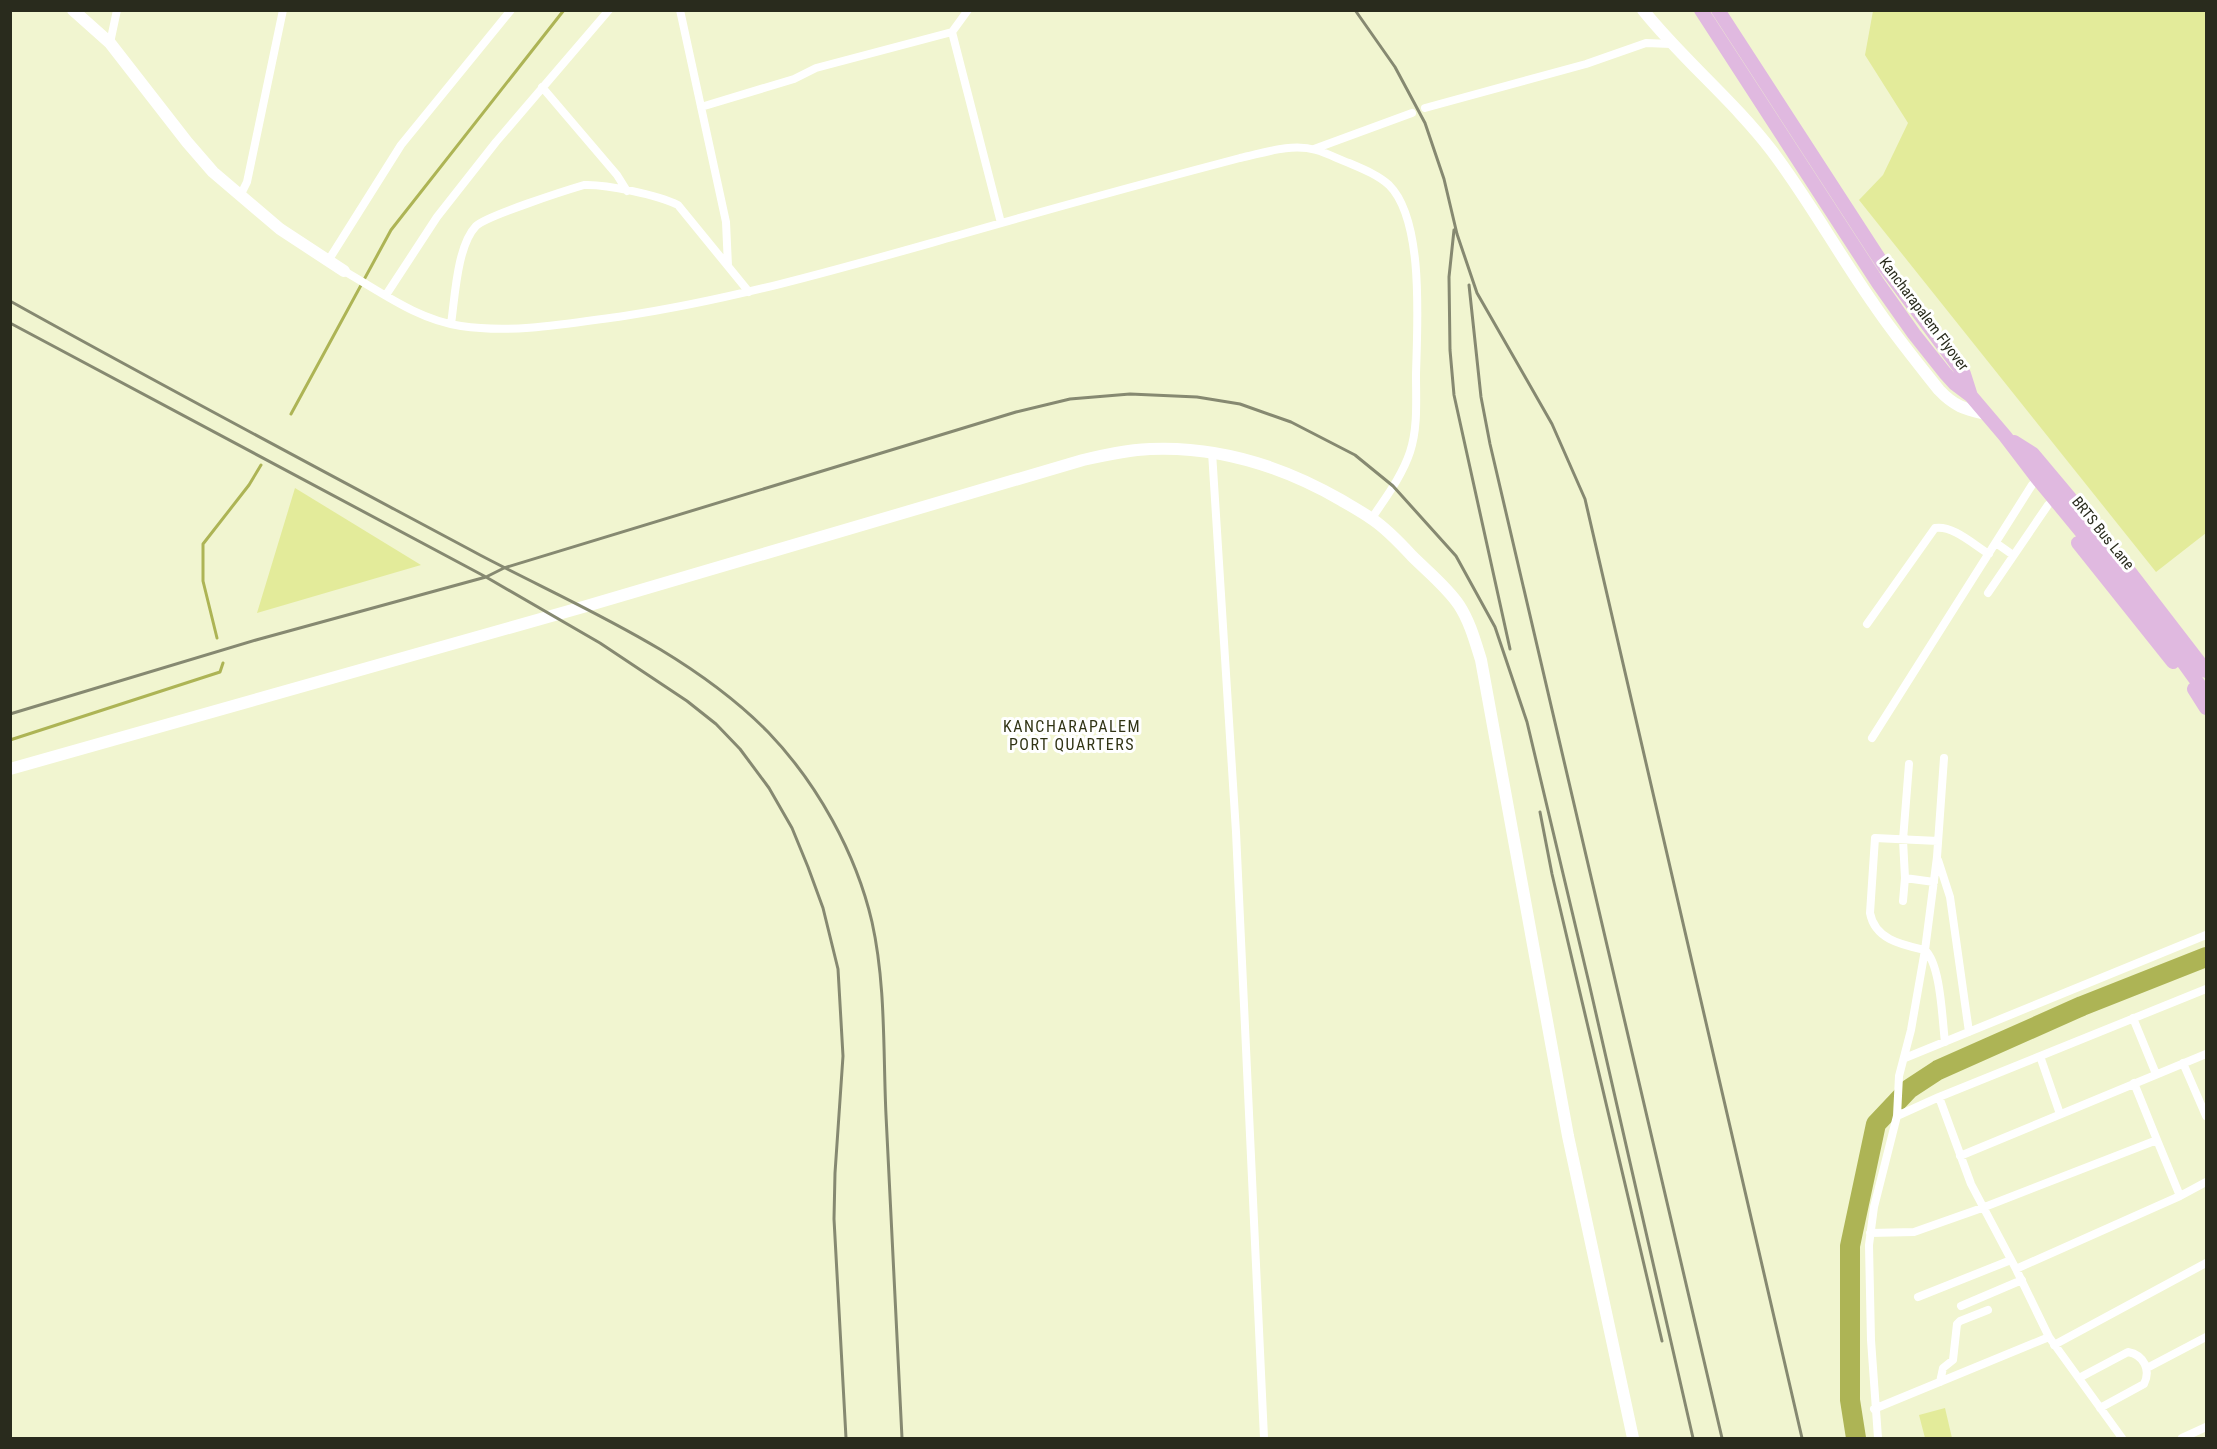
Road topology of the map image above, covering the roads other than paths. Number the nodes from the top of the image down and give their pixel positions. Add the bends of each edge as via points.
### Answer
1 (73, 10) edge
2 (117, 10) edge
3 (283, 10) edge
4 (511, 10) edge
5 (609, 10) edge
6 (680, 10) edge
7 (968, 10) edge
8 (1643, 10) edge
9 (1701, 10) edge
10 (1718, 10) edge
11 (1654, 25) junction
12 (952, 32) junction
13 (110, 43) junction
14 (1646, 43) junction
15 (1671, 44) junction
16 (542, 87) junction
17 (701, 107) junction
18 (1425, 108) dead end
19 (1412, 113) dead end
20 (1313, 149) junction
21 (627, 191) junction
22 (240, 196) junction
23 (1001, 223) junction
24 (328, 261) junction
25 (728, 266) junction
26 (344, 271) joint
27 (749, 292) junction
28 (386, 295) junction
29 (451, 324) junction
30 (1971, 396) junction
31 (1986, 414) junction
32 (2005, 436) junction
33 (1212, 452) junction
34 (2032, 485) junction
35 (2048, 505) junction
36 (1372, 518) junction
37 (1996, 543) junction
38 (1989, 554) junction
39 (2013, 555) junction
40 (1988, 593) dead end
41 (1868, 624) dead end
42 (2206, 671) edge
43 (2206, 694) edge
44 (2206, 708) edge
45 (1872, 738) dead end
46 (1944, 758) dead end
47 (1910, 764) dead end
48 (10, 769) edge
49 (1903, 840) junction
50 (1938, 841) junction
51 (1937, 857) junction
52 (1905, 878) junction
53 (1934, 882) junction
54 (1903, 902) dead end
55 (2206, 935) edge
56 (1925, 950) junction
57 (2206, 989) edge
58 (2133, 1018) junction
59 (1969, 1032) junction
60 (1945, 1042) junction
61 (2206, 1054) edge
62 (2040, 1056) junction
63 (1905, 1058) junction
64 (2183, 1063) junction
65 (2156, 1074) junction
66 (2134, 1083) junction
67 (1940, 1097) junction
68 (1897, 1112) junction
69 (2060, 1114) junction
70 (2206, 1116) edge
71 (2157, 1140) junction
72 (1960, 1155) junction
73 (2206, 1182) edge
74 (2180, 1196) junction
75 (1982, 1208) junction
76 (1870, 1233) junction
77 (2011, 1260) junction
78 (2206, 1263) edge
79 (2016, 1269) junction
80 (2022, 1280) junction
81 (1918, 1297) dead end
82 (1961, 1306) dead end
83 (1988, 1310) dead end
84 (2049, 1337) junction
85 (2206, 1337) edge
86 (2054, 1345) junction
87 (2147, 1368) junction
88 (2079, 1378) junction
89 (1940, 1382) junction
90 (2100, 1408) junction
91 (1874, 1409) junction
92 (2206, 1427) edge
93 (1264, 1438) edge
94 (1633, 1438) edge
95 (1878, 1438) edge
96 (2122, 1438) edge
97 (2182, 1438) edge

1 - 13 street
2 - 13 street
3 - 22 street via 247,182
4 - 24 street via 401,145
5 - 16 street
6 - 17 street
7 - 12 street
8 - 11 street
9 - 30 main road, Kancharapalem Flyover via 1888,298 1945,374
10 - 30 main road, Kancharapalem Flyover via 1884,267 1957,364
11 - 14 street
11 - 15 street
12 - 17 street via 816,68 794,79
12 - 23 street
13 - 22 street via 187,142
14 - 15 street
14 - 18 street via 1586,64
15 - 31 street via 1770,149 1872,303 1939,390 1959,407
16 - 21 street
16 - 28 street via 436,217
17 - 25 street via 726,222
19 - 20 street
20 - 23 street via 1284,148 1240,158
20 - 36 street via 1375,174 1389,186 1399,200 1412,246 1418,308 1414,435 1404,466
21 - 25 street via 678,205
21 - 29 street via 584,185 476,226 463,249
22 - 24 street via 280,230
23 - 27 street
24 - 26 street
25 - 27 street
26 - 28 street
27 - 29 street via 685,307 572,323 496,328
28 - 29 street via 423,315
30 - 31 main road, BRTS Bus Lane
31 - 32 main road, BRTS Bus Lane
32 - 34 main road via 2017,465
32 - 42 main road via 2033,454
32 - 43 main road, BRTS Bus Lane via 2144,608
33 - 36 street via 1276,468
33 - 48 street via 1149,449 1045,470 592,604
33 - 93 street via 1236,832
34 - 35 main road
34 - 37 street
35 - 39 street
35 - 44 main road
36 - 94 street via 1458,604 1481,660 1568,1136
37 - 38 street
37 - 39 street
38 - 41 street via 1946,528 1935,528
38 - 45 street
39 - 40 street
46 - 50 street
47 - 49 street
49 - 50 street
49 - 52 street
49 - 56 street via 1875,838 1872,921 1888,939
50 - 51 street
51 - 53 street
51 - 59 street via 1950,897
52 - 53 street
52 - 54 street
53 - 56 street
55 - 59 street
56 - 60 street via 1935,973
56 - 63 street
57 - 58 street
58 - 62 street
58 - 65 street
59 - 60 street
60 - 63 street
61 - 64 street
62 - 67 street
62 - 69 street
63 - 68 street via 1899,1076
64 - 65 street
64 - 70 street
65 - 66 street
66 - 69 street
66 - 71 street
67 - 68 street
67 - 72 street
68 - 76 street
69 - 72 street
71 - 74 street
71 - 75 street
72 - 75 street
73 - 74 street
74 - 79 street
75 - 76 street via 1914,1232
75 - 77 street
76 - 91 street
77 - 79 street
77 - 81 street
78 - 86 street
79 - 80 street
80 - 82 street
80 - 84 street
83 - 89 street via 1957,1324 1953,1360 1943,1368
84 - 86 street
84 - 89 street
85 - 87 street
86 - 88 street
87 - 88 street via 2136,1353 2128,1352
87 - 90 street via 2144,1384
88 - 90 street
89 - 91 street
90 - 96 street
91 - 95 street
92 - 97 street

